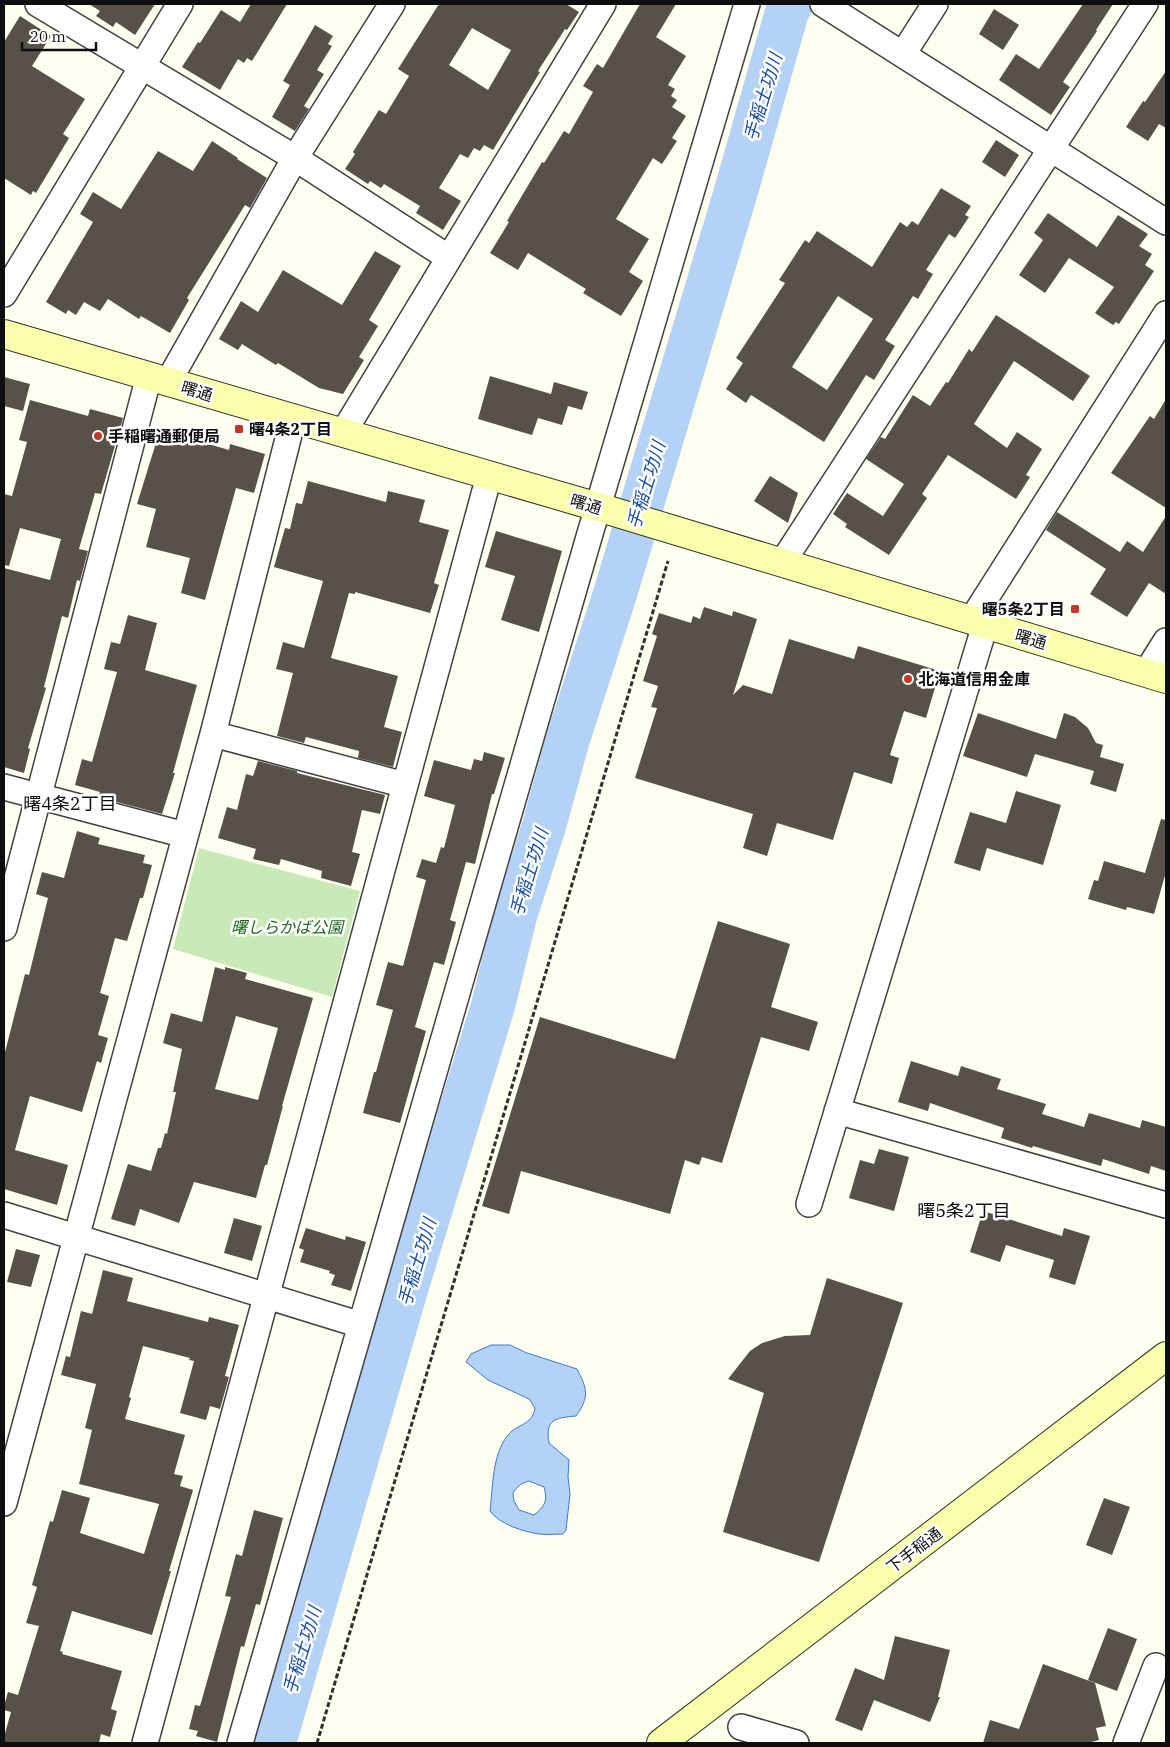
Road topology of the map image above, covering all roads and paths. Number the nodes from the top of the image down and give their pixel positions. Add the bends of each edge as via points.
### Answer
1 (38, 4) edge
2 (180, 4) edge
3 (392, 4) edge
4 (603, 4) edge
5 (747, 4) edge
6 (935, 4) edge
7 (1145, 4) edge
8 (826, 5) edge
9 (903, 54) junction
10 (142, 67) junction
11 (1051, 149) junction
12 (295, 158) junction
13 (1166, 222) edge
14 (449, 258) junction
15 (4, 294) edge
16 (1166, 314) edge
17 (4, 334) edge
18 (158, 379) junction
19 (293, 419) junction
20 (343, 433) junction
21 (489, 476) junction
22 (606, 510) junction
23 (668, 561) dead end
24 (782, 564) junction
25 (978, 623) junction
26 (1166, 641) edge
27 (1156, 676) edge
28 (213, 734) junction
29 (405, 785) junction
30 (4, 787) edge
31 (38, 797) junction
32 (185, 835) junction
33 (4, 928) edge
34 (837, 1111) junction
35 (809, 1204) dead end
36 (1166, 1205) edge
37 (4, 1215) edge
38 (76, 1237) junction
39 (266, 1296) junction
40 (361, 1325) junction
41 (1166, 1356) edge
42 (4, 1503) edge
43 (1156, 1666) dead end
44 (722, 1697) junction
45 (743, 1735) edge
46 (145, 1743) edge
47 (240, 1743) edge
48 (317, 1743) edge
49 (661, 1743) edge
50 (796, 1743) edge
51 (1126, 1743) edge

1 - 10 street
2 - 10 street
3 - 12 street
4 - 14 street
5 - 22 street
6 - 9 street
7 - 11 street
8 - 9 street
9 - 11 street
10 - 12 street
10 - 15 street
11 - 13 street
11 - 24 street
12 - 14 street
12 - 18 street
14 - 20 street
16 - 25 street
17 - 18 street, 曙通
18 - 19 street, 曙通
18 - 31 street
19 - 20 street, 曙通
19 - 28 street
20 - 21 street, 曙通
21 - 22 street, 曙通
21 - 29 street
22 - 24 street, 曙通
22 - 40 street
23 - 48 path
24 - 25 street, 曙通
25 - 27 street, 曙通
25 - 34 street
26 - 27 street
28 - 29 street
28 - 32 street
29 - 39 street
30 - 31 street
31 - 32 street
31 - 33 street
32 - 38 street
34 - 35 street
34 - 36 street
37 - 38 street
38 - 39 street
38 - 42 street
39 - 40 street
39 - 46 street
40 - 47 street
41 - 44 street, 下手稲通
43 - 51 street
44 - 45 street
44 - 49 street, 下手稲通
45 - 50 street

